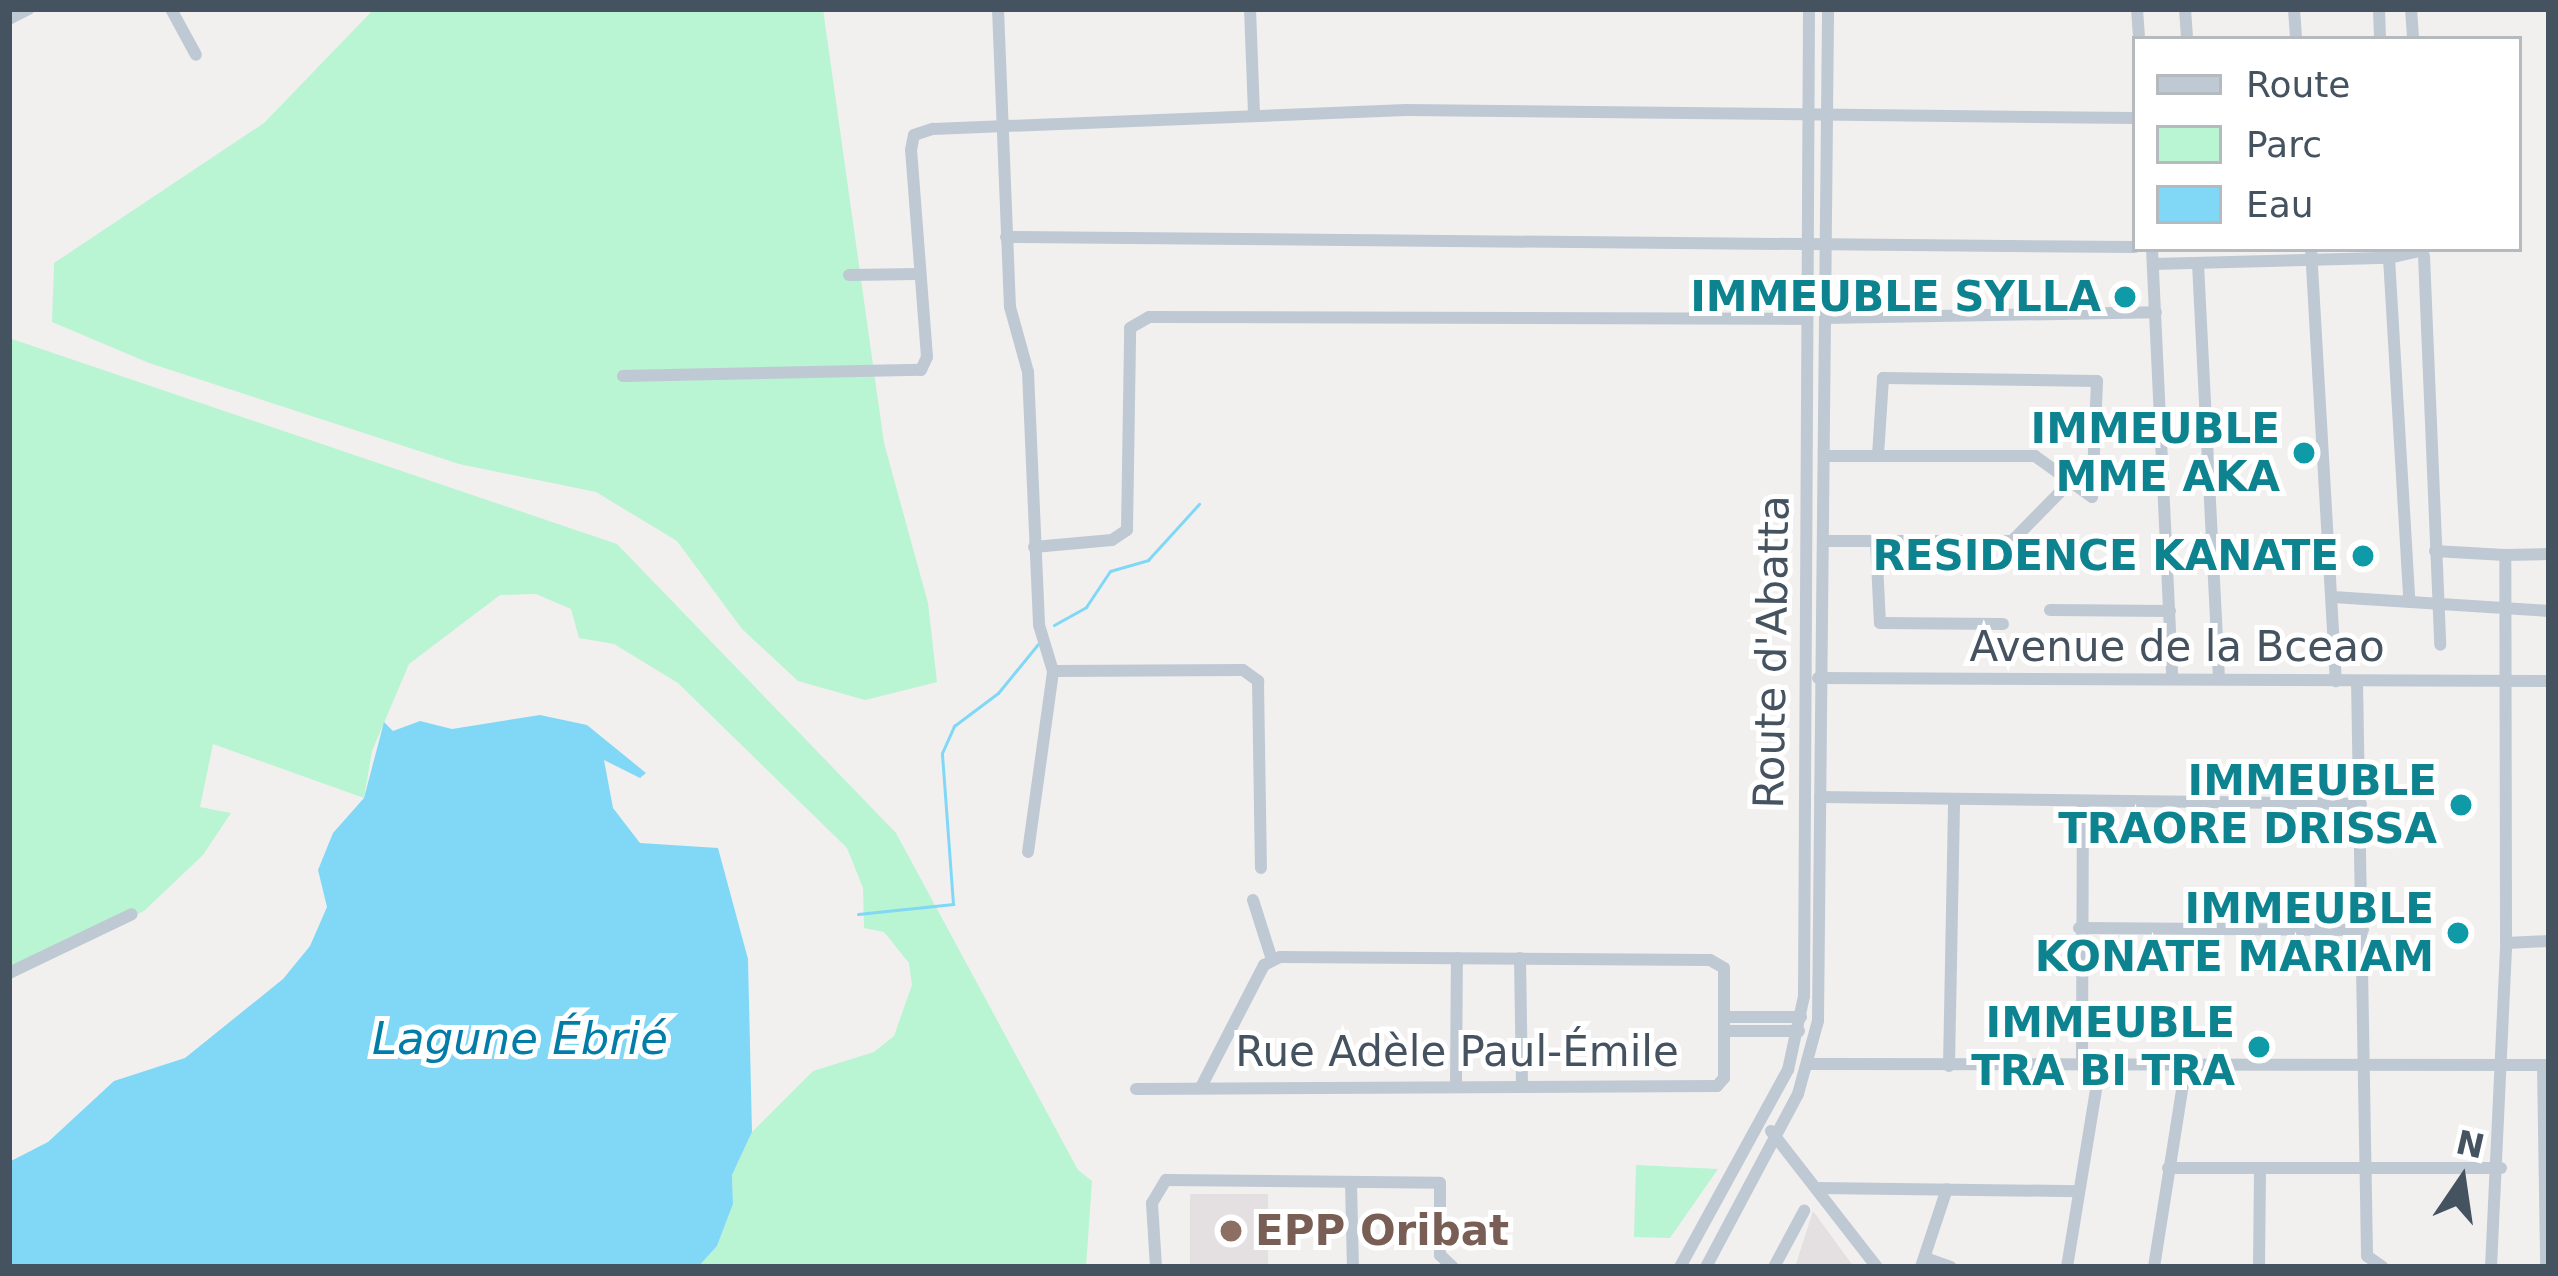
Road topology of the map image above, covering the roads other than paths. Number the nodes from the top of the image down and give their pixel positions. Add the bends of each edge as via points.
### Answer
1 (29, 9) edge
2 (171, 9) edge
3 (998, 9) edge
4 (1250, 9) edge
5 (1809, 9) edge
6 (1828, 9) edge
7 (9, 19) edge
8 (196, 55) dead end
9 (1254, 115) junction
10 (1808, 118) junction
11 (2132, 118) edge
12 (1828, 119) junction
13 (1000, 122) junction
14 (1006, 236) junction
15 (1809, 241) junction
16 (1827, 241) junction
17 (2132, 247) edge
18 (2423, 252) edge
19 (2312, 255) edge
20 (2152, 256) edge
21 (2389, 258) junction
22 (2198, 264) junction
23 (917, 274) junction
24 (849, 275) dead end
25 (2156, 312) junction
26 (1825, 318) junction
27 (1807, 319) junction
28 (623, 376) dead end
29 (1826, 456) junction
30 (1878, 456) junction
31 (2068, 484) junction
32 (1826, 541) junction
33 (1876, 542) junction
34 (1034, 547) junction
35 (2435, 551) junction
36 (2505, 554) junction
37 (2549, 554) edge
38 (2333, 597) junction
39 (2409, 599) junction
40 (2436, 603) junction
41 (2506, 608) junction
42 (2050, 610) dead end
43 (2170, 611) junction
44 (2549, 611) edge
45 (2003, 624) dead end
46 (2440, 645) dead end
47 (1053, 671) junction
48 (2171, 677) junction
49 (2219, 677) junction
50 (1805, 678) junction
51 (1821, 678) junction
52 (2336, 681) junction
53 (2357, 681) junction
54 (2502, 681) junction
55 (2549, 682) edge
56 (1820, 797) junction
57 (1954, 804) junction
58 (2361, 804) junction
59 (2083, 806) junction
60 (1028, 852) dead end
61 (1261, 868) dead end
62 (1253, 900) dead end
63 (132, 914) dead end
64 (2078, 928) junction
65 (2363, 930) junction
66 (2549, 941) edge
67 (2506, 944) junction
68 (1457, 958) junction
69 (1520, 958) junction
70 (1272, 960) junction
71 (9, 973) edge
72 (1725, 1024) junction
73 (1800, 1024) junction
74 (1810, 1064) junction
75 (2363, 1064) junction
76 (2503, 1064) junction
77 (2082, 1065) junction
78 (2100, 1065) junction
79 (2546, 1065) edge
80 (1949, 1066) junction
81 (2186, 1066) junction
82 (1202, 1085) junction
83 (1456, 1086) junction
84 (1522, 1086) junction
85 (1136, 1089) dead end
86 (1760, 1125) junction
87 (1778, 1134) junction
88 (2168, 1168) junction
89 (2260, 1168) junction
90 (2501, 1168) junction
91 (2364, 1169) junction
92 (2547, 1174) edge
93 (1351, 1182) junction
94 (1818, 1188) junction
95 (1947, 1190) junction
96 (2079, 1191) junction
97 (1804, 1211) dead end
98 (1925, 1263) edge
99 (1156, 1267) edge
100 (1353, 1267) edge
101 (1453, 1267) edge
102 (1680, 1267) edge
103 (1706, 1267) edge
104 (1774, 1267) edge
105 (1877, 1267) edge
106 (1951, 1267) edge
107 (2067, 1267) edge
108 (2154, 1267) edge
109 (2258, 1267) edge
110 (2383, 1267) edge
111 (2492, 1267) edge
112 (2546, 1267) edge

1 - 7 street
2 - 8 street
3 - 13 street
4 - 9 street
5 - 10 street, Route d'Abatta
6 - 12 street, Route d'Abatta
9 - 10 street
9 - 13 street
10 - 12 street
10 - 15 street, Route d'Abatta
11 - 12 street
12 - 16 street, Route d'Abatta
13 - 14 street
13 - 23 street via 914,135
14 - 15 street
14 - 34 street via 1010,307 1028,372
15 - 16 street
15 - 27 street, Route d'Abatta
16 - 17 street
16 - 26 street, Route d'Abatta
18 - 21 street
18 - 35 street
19 - 21 street
19 - 22 street
19 - 38 street
20 - 22 street
20 - 25 street
21 - 39 street
22 - 49 street
23 - 24 street
23 - 28 street via 927,358 921,370
25 - 26 street
25 - 43 street
26 - 29 street, Route d'Abatta
27 - 34 street via 1149,317 1130,328 1127,530 1112,540
27 - 50 street, Route d'Abatta
29 - 30 street
29 - 32 street, Route d'Abatta
30 - 31 street via 2035,455
30 - 31 street via 1882,377 2084,375 2097,381 2096,491 2089,497
31 - 33 street via 2012,541
32 - 33 street
32 - 51 street, Route d'Abatta
33 - 45 street via 1880,623
34 - 47 street via 1039,625
35 - 36 street
35 - 40 street
36 - 37 street
36 - 41 street
38 - 39 street
38 - 52 street
39 - 40 street
40 - 41 street
40 - 46 street
41 - 44 street
41 - 54 street
42 - 43 street
43 - 48 street
47 - 60 street
47 - 61 street via 1251,674 1263,692
48 - 49 street, Avenue de la Bceao
48 - 51 street, Avenue de la Bceao
49 - 52 street, Avenue de la Bceao
50 - 51 street, Avenue de la Bceao
50 - 73 street, Route d'Abatta
51 - 56 street, Route d'Abatta
52 - 53 street, Avenue de la Bceao
53 - 54 street, Avenue de la Bceao
53 - 58 street
54 - 55 street, Avenue de la Bceao
54 - 67 street
56 - 57 street
56 - 74 street, Route d'Abatta via 1822,958
57 - 59 street
57 - 80 street
58 - 59 street
58 - 65 street
59 - 64 street
62 - 70 street
63 - 71 street
64 - 65 street
64 - 77 street
65 - 75 street
66 - 67 street
67 - 76 street
68 - 69 street
68 - 70 street
68 - 83 street
69 - 72 street via 1718,962
69 - 84 street
70 - 82 street via 1205,1067
72 - 73 street, Rue Adèle Paul-Émile
72 - 84 street, Rue Adèle Paul-Émile via 1717,1086
73 - 86 street, Route d'Abatta
74 - 80 street
74 - 87 street, Route d'Abatta
75 - 76 street
75 - 81 street
75 - 91 street
76 - 79 street
76 - 90 street
77 - 78 street
77 - 80 street
78 - 81 street
78 - 96 street
79 - 92 street
81 - 88 street
82 - 83 street, Rue Adèle Paul-Émile
82 - 85 street, Rue Adèle Paul-Émile
83 - 84 street, Rue Adèle Paul-Émile
86 - 87 street
86 - 102 street, Route d'Abatta
87 - 94 street
87 - 103 street, Route d'Abatta
88 - 89 street
88 - 108 street
89 - 91 street
89 - 109 street
90 - 91 street
90 - 111 street
91 - 110 street via 2367,1256
92 - 112 street
93 - 99 street via 1166,1180 1152,1203
93 - 100 street
93 - 101 street via 1440,1183 1440,1255
94 - 95 street
94 - 105 street
95 - 96 street
95 - 98 street
96 - 107 street
97 - 104 street
98 - 106 street

